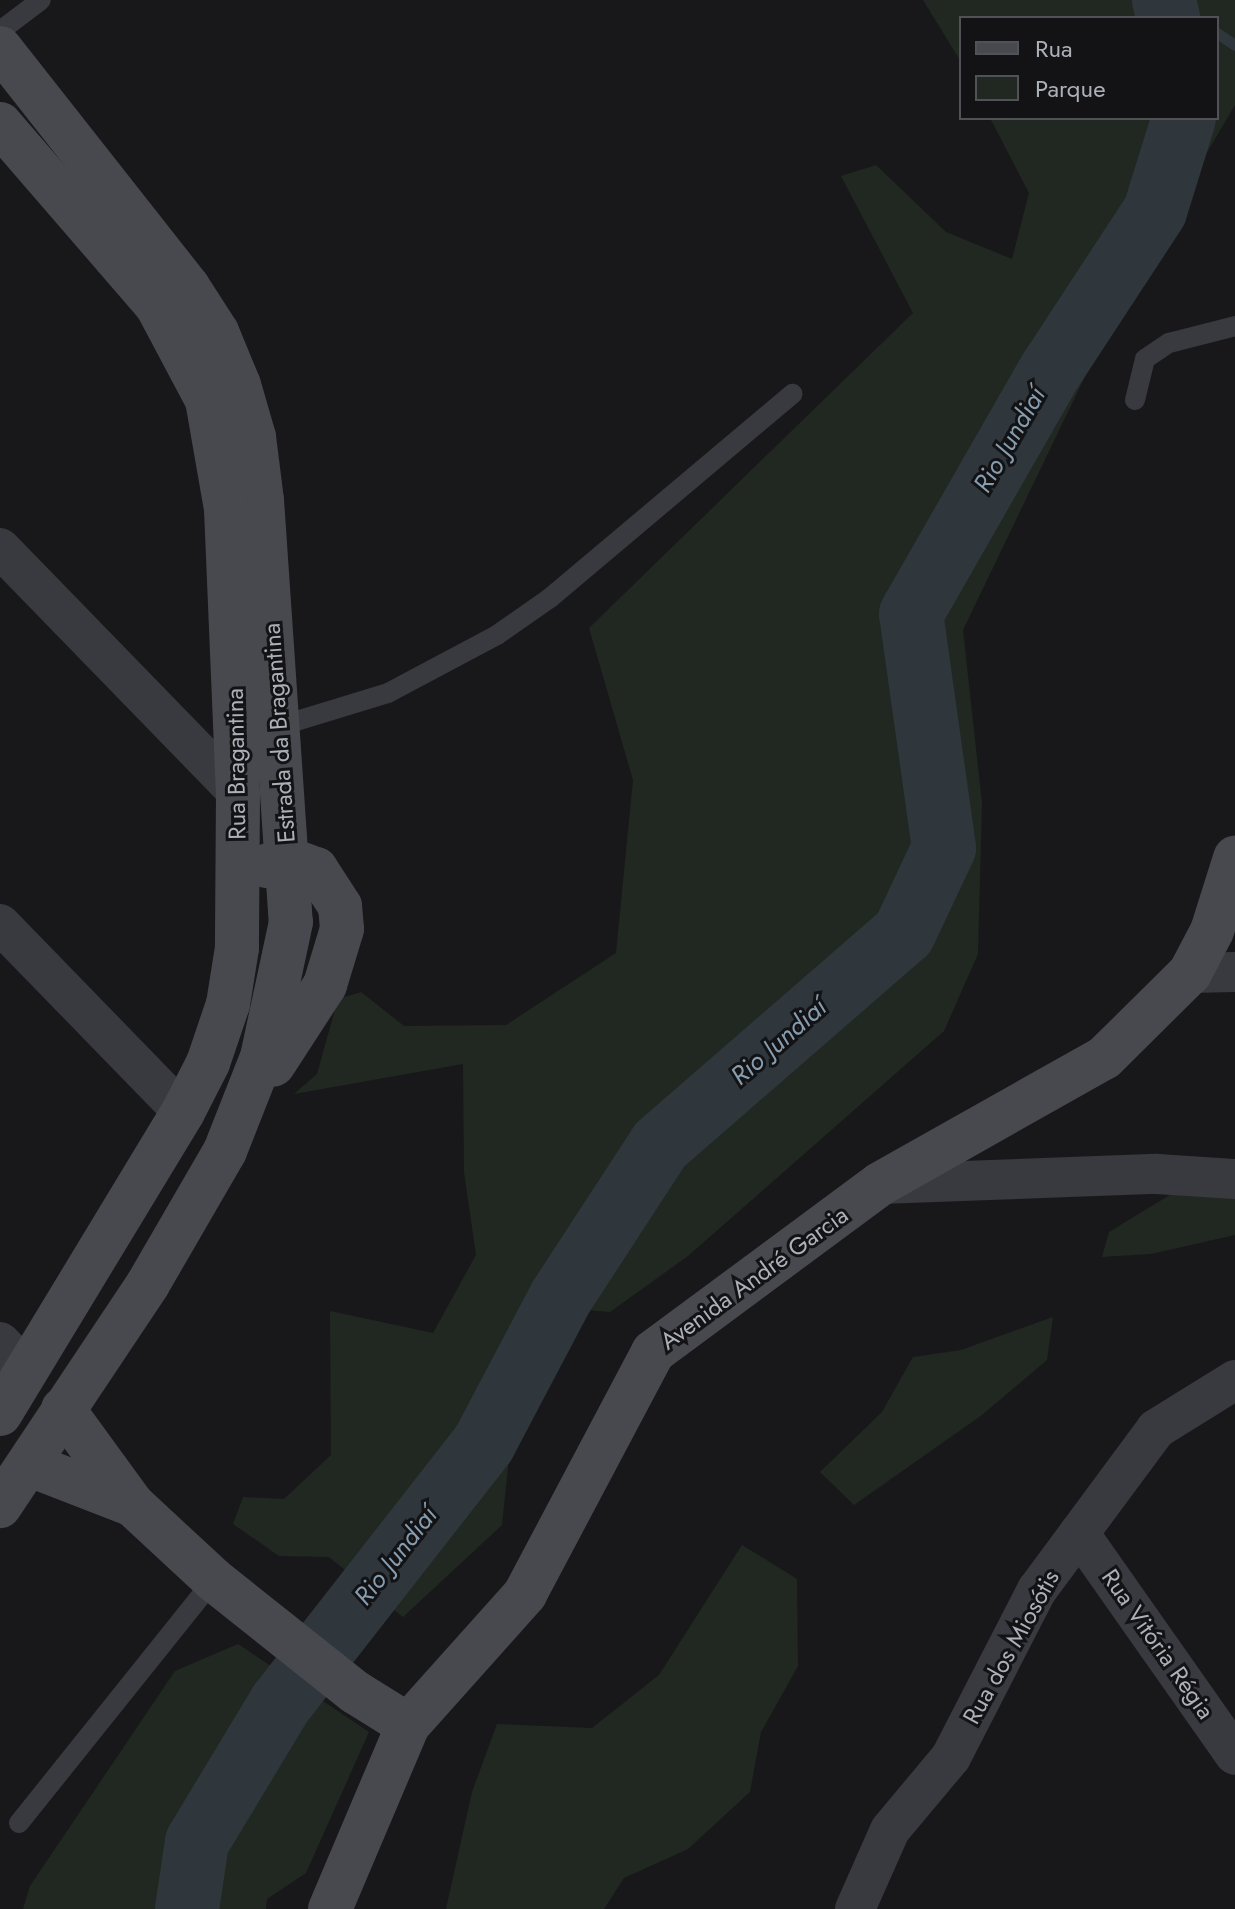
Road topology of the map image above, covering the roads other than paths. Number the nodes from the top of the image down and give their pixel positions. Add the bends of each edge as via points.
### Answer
1 (41, 0) edge
2 (0, 31) edge
3 (0, 48) edge
4 (14, 102) edge
5 (0, 124) edge
6 (1235, 326) edge
7 (792, 394) dead end
8 (1135, 400) dead end
9 (0, 548) edge
10 (235, 695) junction
11 (280, 726) junction
12 (238, 793) junction
13 (1235, 858) edge
14 (288, 859) junction
15 (238, 876) junction
16 (0, 924) edge
17 (1235, 972) edge
18 (1190, 973) junction
19 (183, 1112) junction
20 (1235, 1179) edge
21 (880, 1184) junction
22 (14, 1356) edge
23 (1235, 1380) edge
24 (0, 1414) edge
25 (46, 1437) junction
26 (133, 1505) junction
27 (0, 1506) edge
28 (1079, 1533) junction
29 (214, 1580) junction
30 (408, 1725) junction
31 (1235, 1755) edge
32 (19, 1823) dead end
33 (890, 1830) junction
34 (330, 1909) edge
35 (825, 1909) edge
36 (855, 1909) edge

1 - 2 lane
3 - 4 main road, Estrada da Bragantina
4 - 11 main road, Estrada da Bragantina via 188,287 217,332 254,437
5 - 10 main road, Rua Bragantina via 157,306 207,400 226,509
6 - 8 lane via 1169,343 1145,359
7 - 11 lane via 550,598 497,635 388,693
9 - 12 street
10 - 11 main road via 254,716
10 - 12 main road, Rua Bragantina
11 - 14 main road, Estrada da Bragantina
12 - 15 main road, Rua Bragantina
13 - 18 main road, Avenida André Garcia via 1212,931
14 - 15 main road
14 - 25 main road, Estrada da Bragantina via 291,922 283,973 249,1100 148,1284
15 - 19 main road, Rua Bragantina via 237,948 228,1004
16 - 19 street
17 - 18 street
18 - 21 main road, Avenida André Garcia via 1104,1058
19 - 22 main road, Rua Bragantina
20 - 21 street via 1126,1175
21 - 30 main road, Avenida André Garcia via 653,1352 525,1594
22 - 24 main road, Rua Bragantina
23 - 28 street, Rua dos Miosótis via 1156,1429
25 - 26 main road
25 - 26 main road
25 - 27 main road
26 - 29 main road
28 - 31 street, Rua Vitória Régia
28 - 33 street, Rua dos Miosótis via 1037,1590 951,1757
29 - 30 main road via 355,1692
29 - 32 lane
30 - 34 main road, Avenida André Garcia
33 - 35 street
33 - 36 street, Rua dos Miosótis

